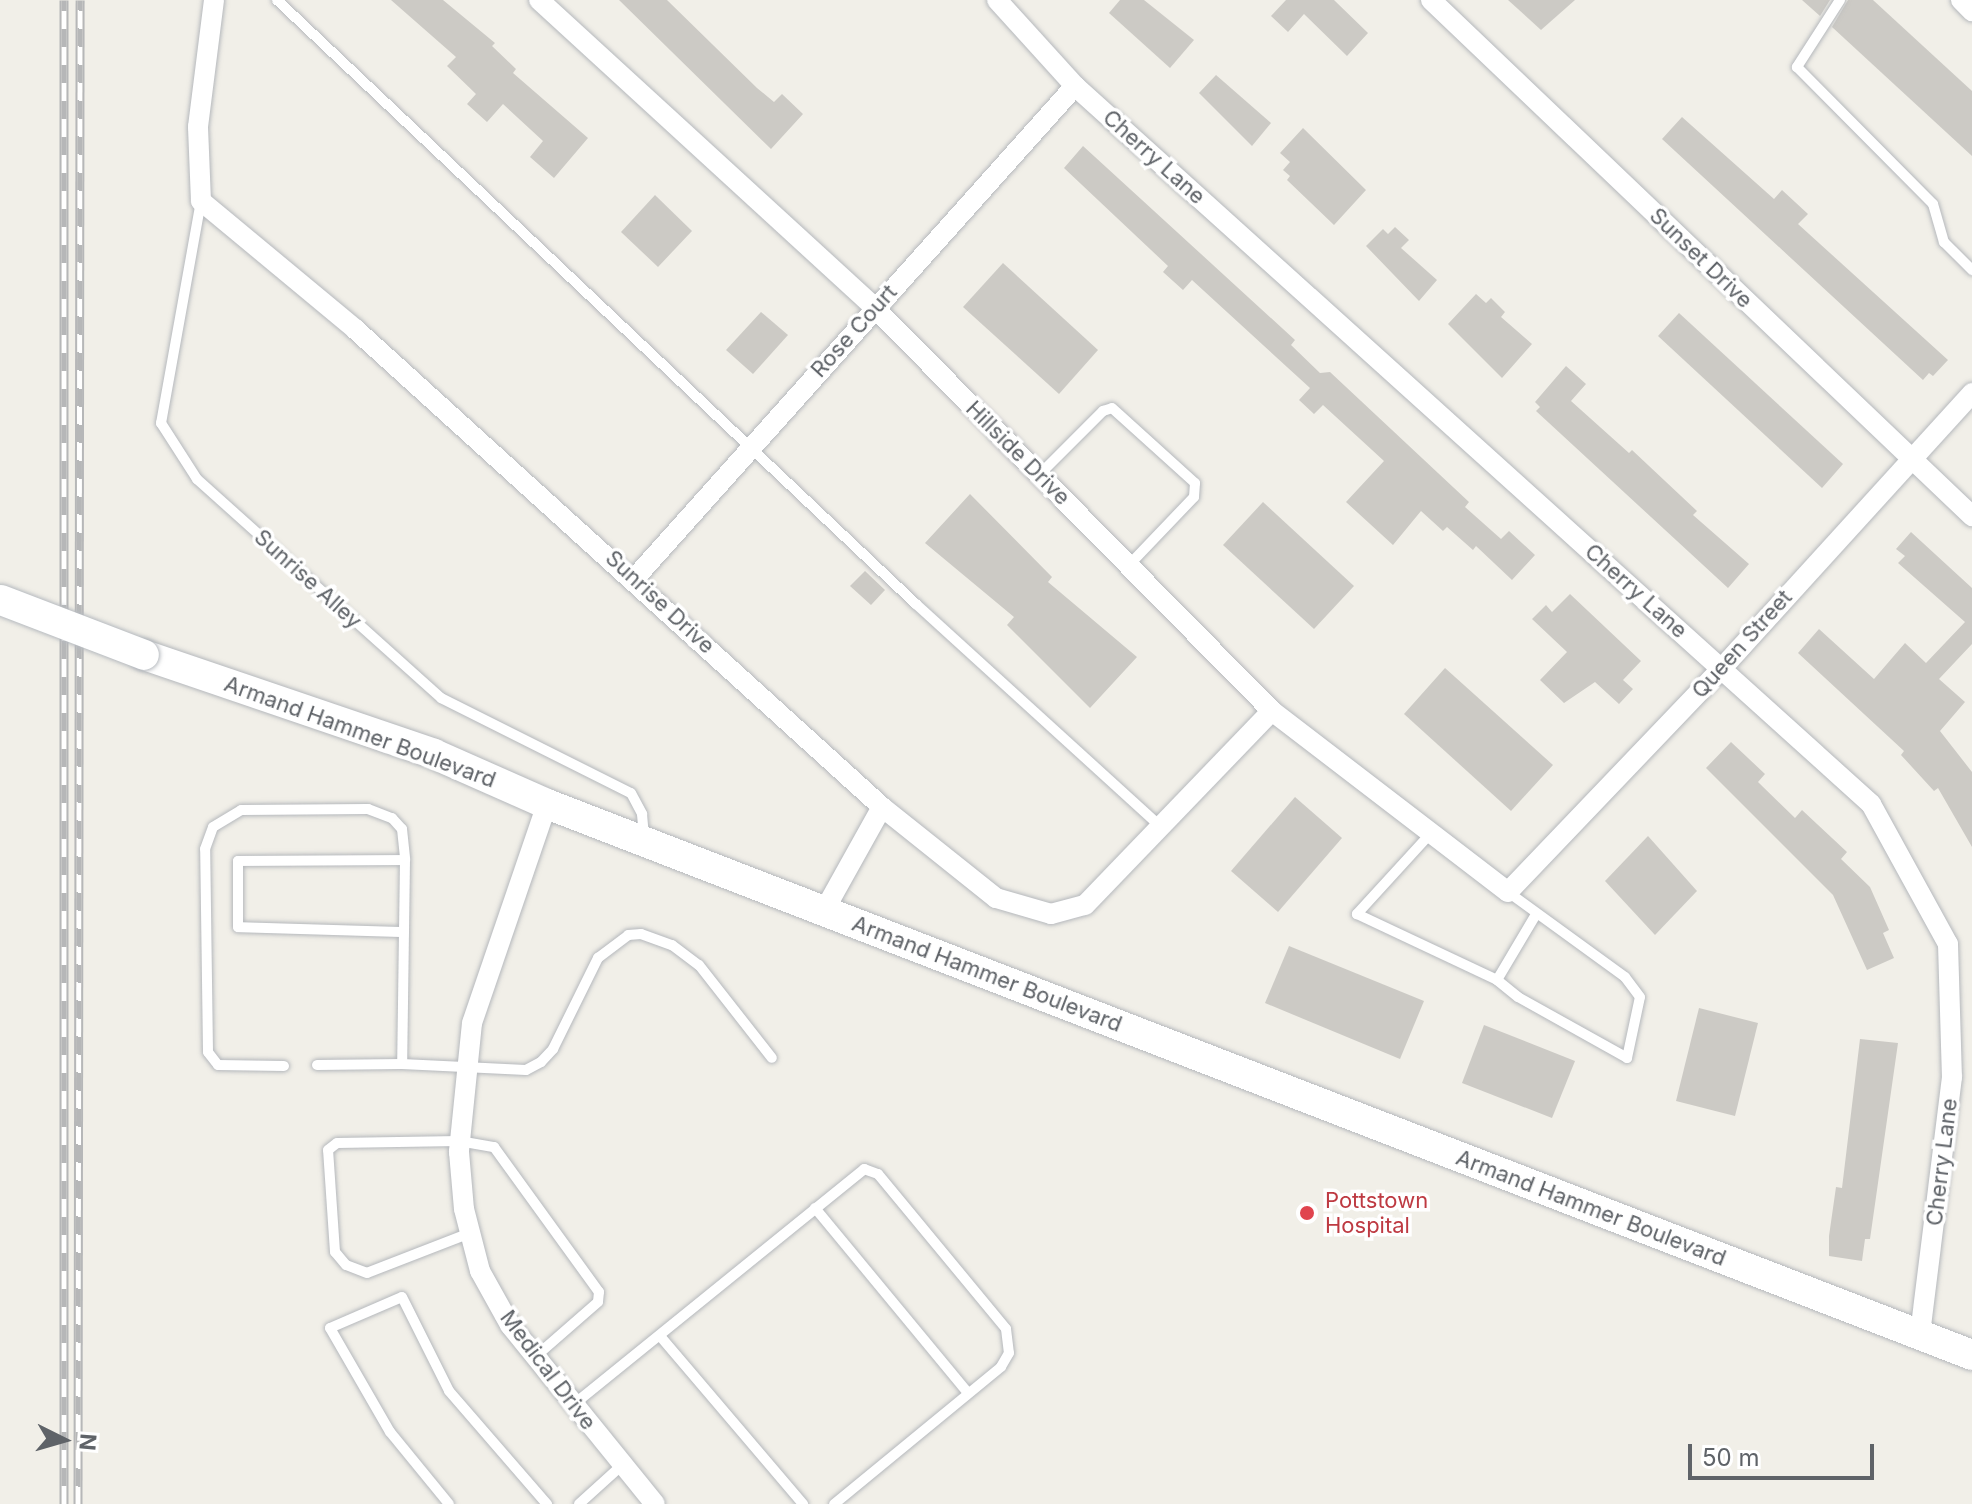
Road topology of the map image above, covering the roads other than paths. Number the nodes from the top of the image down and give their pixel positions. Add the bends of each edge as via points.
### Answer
1 (214, 0) edge
2 (277, 0) edge
3 (539, 0) edge
4 (997, 0) edge
5 (1431, 0) edge
6 (1840, 0) edge
7 (1075, 86) junction
8 (201, 201) junction
9 (1972, 270) edge
10 (874, 307) junction
11 (1972, 393) edge
12 (752, 446) junction
13 (1909, 457) junction
14 (1039, 475) junction
15 (1972, 516) edge
16 (1129, 565) junction
17 (635, 578) junction
18 (1, 600) edge
19 (1722, 668) junction
20 (1272, 711) junction
21 (547, 804) junction
22 (882, 807) junction
23 (1160, 826) junction
24 (1431, 833) junction
25 (645, 842) junction
26 (405, 860) junction
27 (1508, 892) junction
28 (824, 911) junction
29 (1535, 916) junction
30 (404, 932) junction
31 (1497, 980) junction
32 (772, 1058) dead end
33 (402, 1064) junction
34 (317, 1065) dead end
35 (284, 1066) dead end
36 (465, 1066) junction
37 (459, 1141) junction
38 (815, 1208) junction
39 (470, 1233) junction
40 (1920, 1335) junction
41 (660, 1336) junction
42 (1972, 1355) edge
43 (535, 1357) junction
44 (967, 1392) junction
45 (573, 1405) junction
46 (621, 1466) junction
47 (449, 1504) edge
48 (547, 1504) edge
49 (579, 1504) edge
50 (655, 1504) edge
51 (803, 1504) edge
52 (834, 1504) edge

1 - 8 street via 198,127
2 - 12 lane
3 - 10 street, Hillside Drive
4 - 7 street, Cherry Lane
5 - 13 street, Sunset Drive
6 - 9 lane via 1797,67 1933,204 1944,242
7 - 10 street, Rose Court
7 - 19 street, Cherry Lane
8 - 17 street, Sunrise Drive via 355,329
8 - 25 lane, Sunrise Alley via 161,423 197,479 441,698 631,793 642,814
10 - 12 street, Rose Court
10 - 14 street, Hillside Drive
11 - 13 street, Queen Street
12 - 17 street, Rose Court
12 - 23 lane
13 - 15 street, Sunset Drive
13 - 19 street, Queen Street
14 - 16 street, Hillside Drive
14 - 16 lane via 1112,408 1195,483 1194,497
16 - 20 street, Hillside Drive
17 - 22 street, Sunrise Drive
18 - 21 street, Armand Hammer Boulevard, bridge via 434,754
19 - 27 street, Queen Street
19 - 40 street, Cherry Lane via 1871,804 1948,944 1952,1077
20 - 23 street, Sunrise Drive
20 - 24 street, Hillside Drive
21 - 25 street, Armand Hammer Boulevard
21 - 36 street, Medical Drive via 472,1023
22 - 23 street, Sunrise Drive via 996,898 1051,914 1085,905
22 - 28 street
24 - 27 street, Hillside Drive
24 - 31 lane via 1357,914
25 - 28 street, Armand Hammer Boulevard
26 - 30 lane
26 - 30 lane via 238,861 238,927
26 - 35 lane via 402,829 392,818 368,809 241,810 213,827 205,849 208,1052 218,1065
27 - 29 lane
28 - 40 street, Armand Hammer Boulevard
29 - 31 lane
29 - 31 lane via 1625,977 1640,997 1627,1058
30 - 33 lane
32 - 36 lane via 699,965 672,945 641,934 628,935 598,958 553,1049 541,1062 526,1070
33 - 34 lane
33 - 36 lane
36 - 37 street, Medical Drive
37 - 39 street, Medical Drive
37 - 39 lane via 337,1143 328,1150 335,1252 346,1265 367,1273
37 - 43 lane via 494,1147 599,1292 598,1302
38 - 41 lane
38 - 44 lane
38 - 44 lane via 864,1169 889,1184 1006,1329 1009,1353 1001,1367
39 - 43 street, Medical Drive via 480,1271
40 - 42 street, Armand Hammer Boulevard
41 - 45 lane
41 - 51 lane
43 - 45 street, Medical Drive
44 - 52 lane
45 - 46 street, Medical Drive
46 - 49 lane
46 - 50 street, Medical Drive
47 - 48 lane via 390,1432 330,1328 402,1297 449,1391

